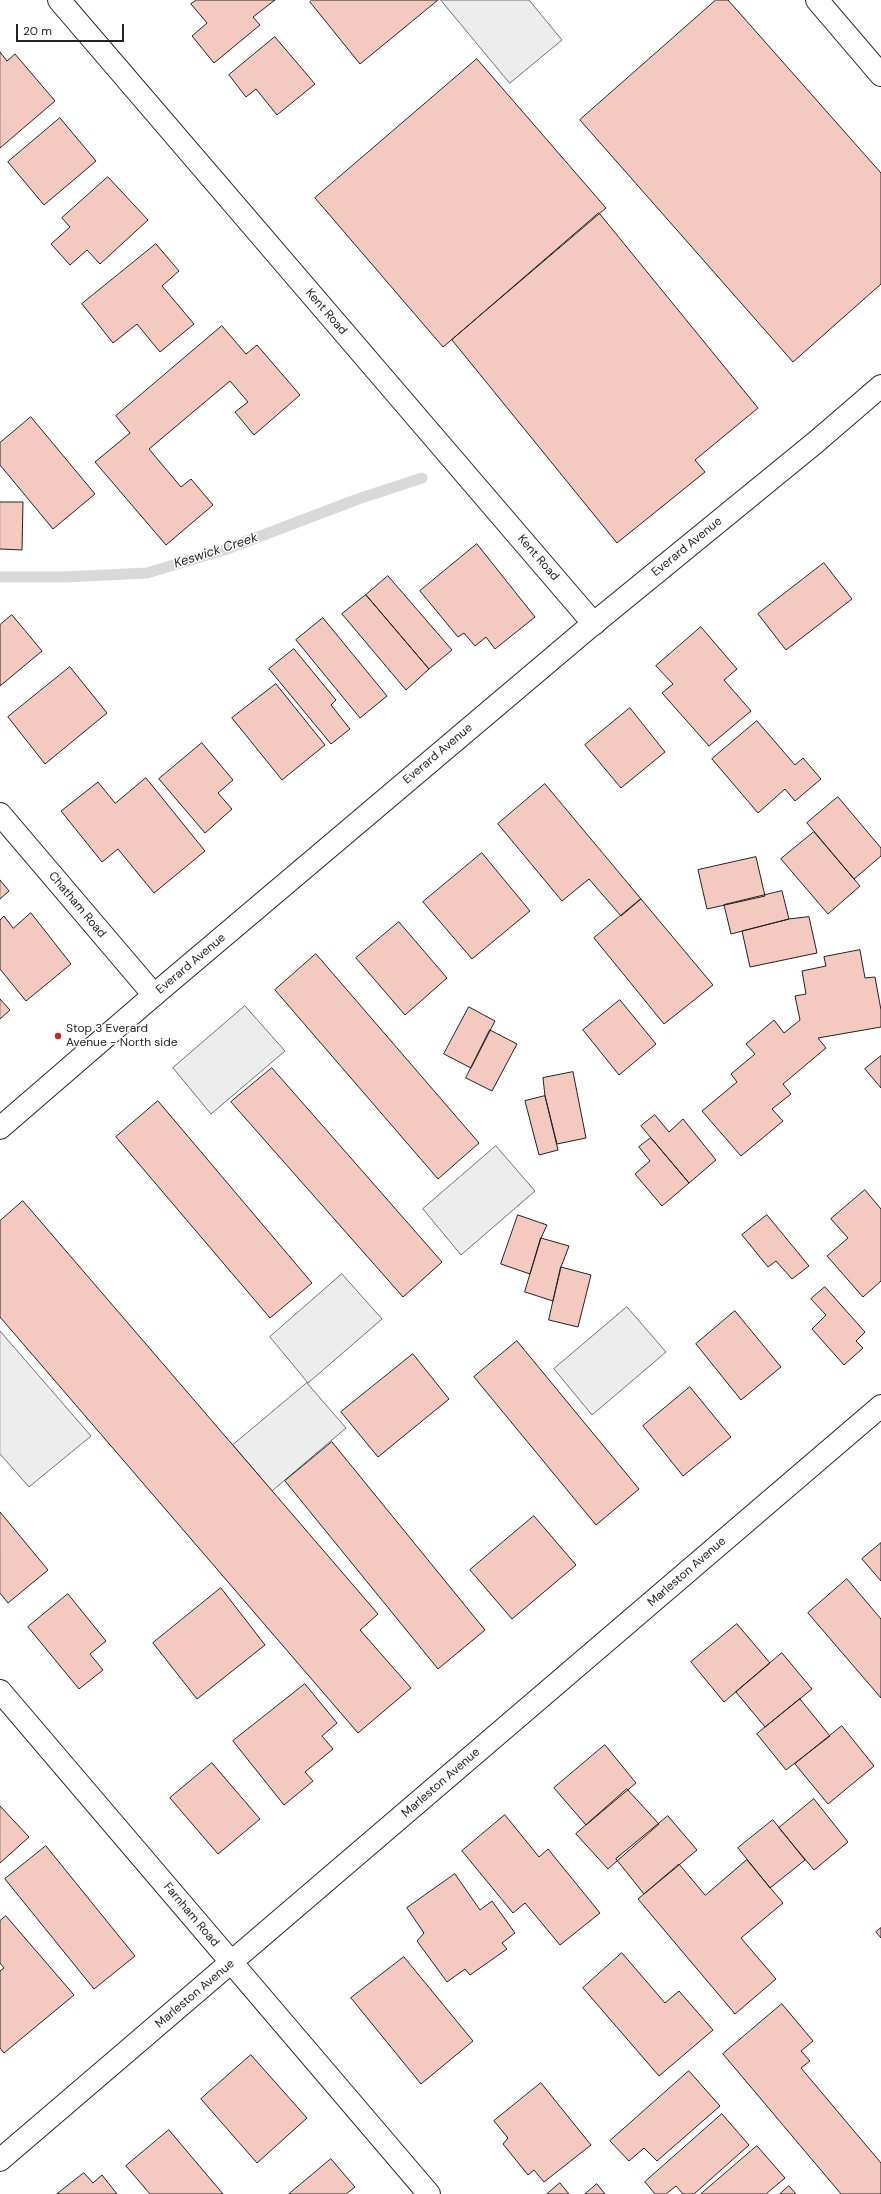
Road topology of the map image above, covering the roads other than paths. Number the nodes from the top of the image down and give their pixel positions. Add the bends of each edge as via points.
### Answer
1 (59, 0) edge
2 (817, 0) edge
3 (881, 75) edge
4 (881, 386) edge
5 (594, 624) junction
6 (0, 814) edge
7 (154, 995) junction
8 (0, 1128) edge
9 (881, 1406) edge
10 (0, 1691) edge
11 (231, 1963) junction
12 (0, 2160) edge
13 (429, 2194) edge

1 - 5 street, Kent Road
2 - 3 street
4 - 5 street, Everard Avenue
5 - 7 street, Everard Avenue
6 - 7 street, Chatham Road
7 - 8 street, Everard Avenue
9 - 11 street, Marleston Avenue
10 - 11 street, Farnham Road
11 - 12 street, Marleston Avenue
11 - 13 street, Farnham Road

